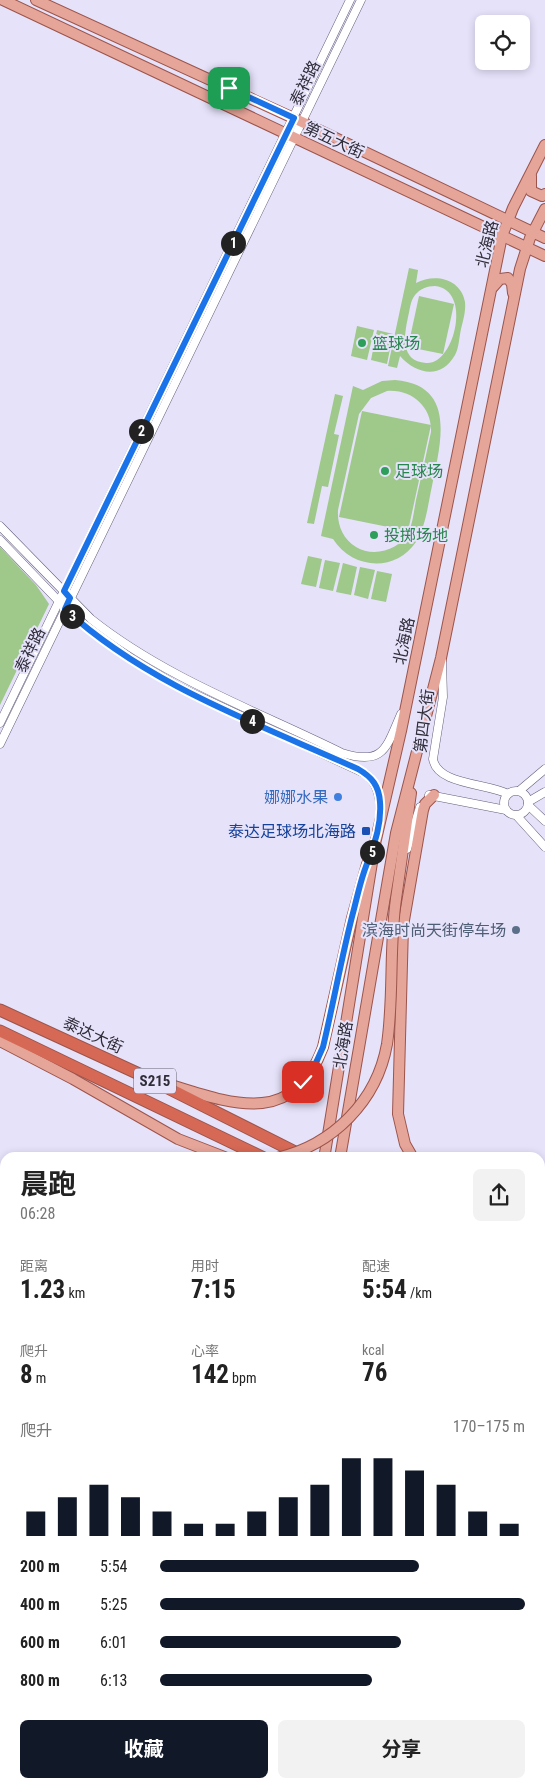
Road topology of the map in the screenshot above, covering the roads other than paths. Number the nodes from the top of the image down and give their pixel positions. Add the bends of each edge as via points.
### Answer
1 (3, 0) edge
2 (36, 0) edge
3 (350, 0) edge
4 (361, 0) edge
5 (298, 120) junction
6 (290, 136) junction
7 (545, 145) edge
8 (531, 173) junction
9 (520, 194) junction
10 (545, 194) edge
11 (484, 208) junction
12 (545, 208) edge
13 (476, 223) junction
14 (506, 228) junction
15 (523, 238) junction
16 (545, 239) edge
17 (545, 257) edge
18 (497, 263) junction
19 (520, 268) junction
20 (490, 294) junction
21 (514, 299) junction
22 (0, 526) edge
23 (0, 540) edge
24 (64, 591) junction
25 (70, 598) junction
26 (58, 602) junction
27 (65, 609) junction
28 (441, 658) junction
29 (406, 704) junction
30 (0, 723) edge
31 (0, 744) edge
32 (545, 769) edge
33 (413, 771) junction
34 (519, 791) junction
35 (545, 792) edge
36 (508, 794) junction
37 (434, 795) junction
38 (528, 804) junction
39 (506, 810) junction
40 (516, 815) junction
41 (380, 821) junction
42 (545, 821) edge
43 (375, 844) junction
44 (545, 847) edge
45 (402, 865) junction
46 (0, 1010) edge
47 (0, 1031) edge
48 (0, 1041) edge
49 (150, 1079) junction
50 (212, 1152) edge
51 (252, 1152) edge
52 (295, 1152) edge
53 (296, 1152) edge
54 (325, 1152) edge
55 (341, 1152) edge
56 (409, 1152) edge

1 - 6 main road, 第五大街
2 - 5 main road, 第五大街
3 - 5 street, 泰祥路
4 - 5 street, 泰祥路
5 - 6 street, 泰祥路
5 - 11 main road, 第五大街
6 - 13 main road, 第五大街
6 - 24 street, 泰祥路
6 - 25 street, 泰祥路
7 - 8 main road, 北海路
8 - 9 main road, 北海路
8 - 10 main road via 531,191 542,196
9 - 11 main road via 504,210
9 - 14 main road, 北海路
11 - 14 main road, 第五大街
12 - 15 main road
13 - 14 main road, 第五大街
13 - 18 main road via 491,237
14 - 15 main road, 第五大街
14 - 15 main road, 第五大街
14 - 18 main road, 北海路
15 - 16 main road
15 - 17 main road, 第五大街
15 - 18 main road via 504,248
15 - 19 main road, 北海路
17 - 19 main road via 528,258
18 - 20 main road, 北海路
19 - 21 main road, 北海路
20 - 21 main road via 496,282 504,278 511,280
20 - 29 main road, 北海路
21 - 28 main road, 北海路
22 - 24 street
23 - 26 street
24 - 25 street
24 - 26 street, 泰祥路
25 - 27 street, 泰祥路
25 - 29 street via 104,630 167,669 342,753 366,758 382,751 390,741
26 - 27 street
26 - 30 street, 泰祥路
27 - 31 street, 泰祥路
27 - 41 street via 132,659 179,687 366,774 373,779 378,792
28 - 33 main road, 北海路
28 - 36 street, 第四大街 via 443,697 432,759 434,766 444,777 496,788
29 - 41 main road, 北海路
32 - 34 street
33 - 45 main road
33 - 55 main road, 北海路 via 389,869
34 - 36 street
34 - 38 street via 525,795
35 - 38 street
36 - 39 street via 504,800
37 - 39 street
37 - 45 street via 426,796 422,803
37 - 56 main road via 424,810 403,926 398,1114 404,1144
38 - 40 street via 524,813
38 - 42 street
39 - 40 street
40 - 44 street
41 - 43 main road, 北海路
43 - 49 main road via 363,873 323,1047 303,1082 279,1098 252,1105 227,1102
43 - 54 main road, 北海路
45 - 53 main road, bridge via 396,899 387,1043 375,1082 358,1108 328,1137
46 - 49 highway, 泰达大街 / S215
47 - 51 highway, S215
48 - 50 main road via 178,1139
49 - 52 highway, 泰达大街 / S215

